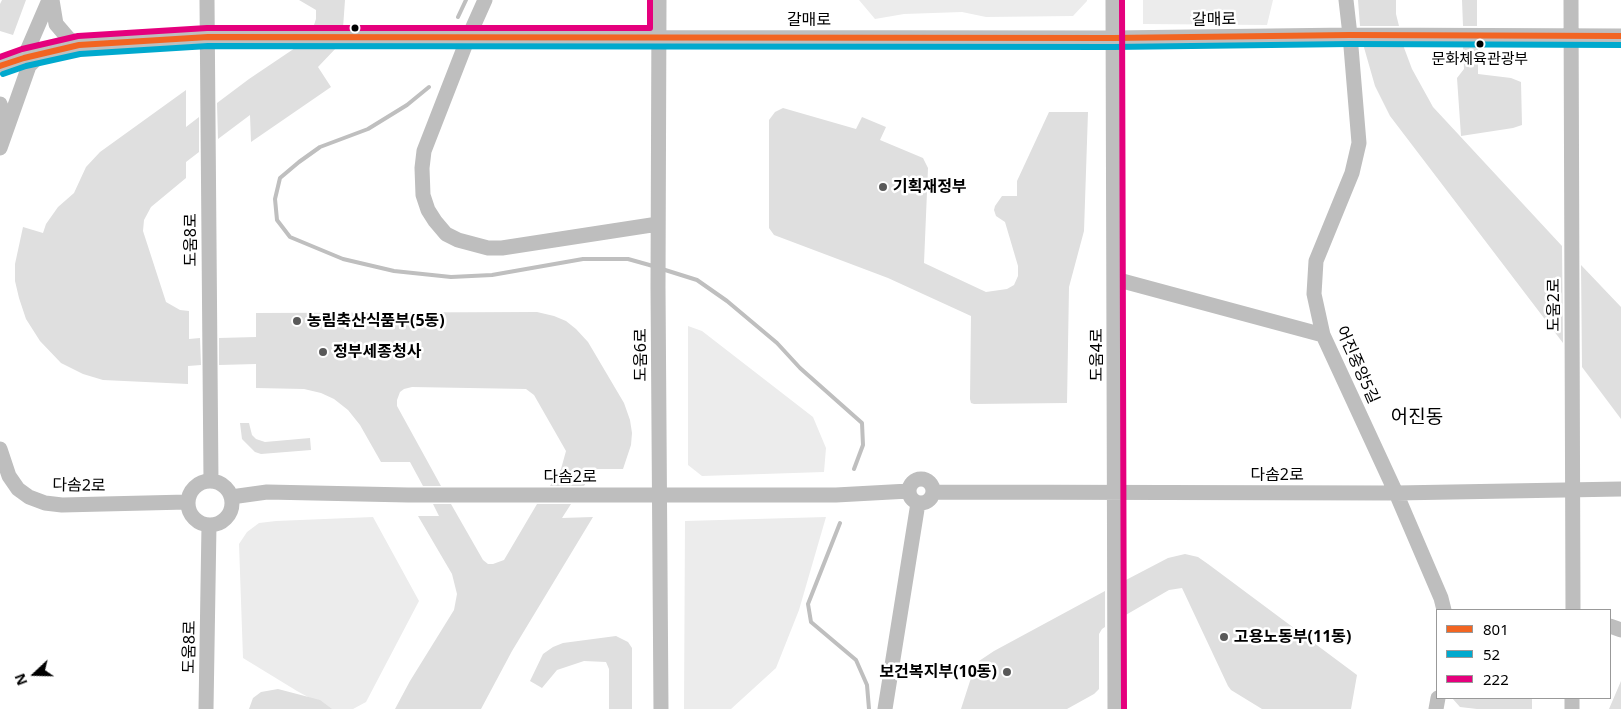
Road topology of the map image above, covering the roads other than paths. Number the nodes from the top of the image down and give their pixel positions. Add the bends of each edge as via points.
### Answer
1 (50, 0) edge
2 (207, 0) edge
3 (485, 0) edge
4 (659, 0) edge
5 (1113, 0) edge
6 (1346, 0) edge
7 (1571, 0) edge
8 (1350, 35) junction
9 (1571, 36) junction
10 (1621, 36) edge
11 (208, 37) junction
12 (659, 37) junction
13 (468, 38) junction
14 (1113, 38) junction
15 (79, 45) junction
16 (41, 54) junction
17 (24, 58) junction
18 (0, 66) edge
19 (0, 104) edge
20 (5, 133) junction
21 (0, 148) edge
22 (658, 224) junction
23 (1115, 279) junction
24 (1323, 335) junction
25 (0, 449) edge
26 (211, 481) junction
27 (1621, 489) edge
28 (1573, 490) junction
29 (934, 492) junction
30 (1115, 493) junction
31 (1396, 493) junction
32 (659, 495) junction
33 (231, 497) junction
34 (913, 497) junction
35 (188, 502) junction
36 (209, 525) junction
37 (1444, 609) edge
38 (1573, 609) edge
39 (206, 709) edge
40 (661, 709) edge
41 (885, 709) edge
42 (1115, 709) edge

1 - 15 street via 56,24
1 - 17 street
2 - 11 street, 도움8로
3 - 13 street
4 - 12 street, 도움6로
5 - 14 street, 도움4로
6 - 8 street, 어진중앙5길
7 - 9 street, 도움2로
8 - 9 street, 갈매로
8 - 14 street, 갈매로
8 - 24 street, 어진중앙5길 via 1359,143 1352,173 1316,261 1314,294
9 - 10 street, 갈매로
9 - 28 street, 도움2로
11 - 13 street, 갈매로
11 - 15 street, 갈매로
11 - 26 street, 도움8로
12 - 13 street, 갈매로
12 - 14 street, 갈매로
12 - 22 street, 도움6로
13 - 22 street via 430,134 422,168 423,195 428,210 446,234 473,245 502,248
14 - 23 street, 도움4로
15 - 16 street, 갈매로
16 - 17 street, 갈매로
16 - 20 street via 29,66
17 - 18 street, 갈매로
19 - 20 street via 6,123
20 - 21 street
22 - 32 street, 도움6로
23 - 24 street
23 - 30 street, 도움4로
24 - 31 street, 어진중앙5길
25 - 35 street, 다솜2로 via 9,476 18,489 45,503
26 - 33 street via 226,488
26 - 35 street via 204,481 192,489
27 - 28 street, 다솜2로
28 - 31 street, 다솜2로
28 - 38 street, 도움2로
29 - 30 street, 다솜2로
29 - 34 street via 926,502
29 - 34 street via 932,484 922,478 911,483
30 - 31 street, 다솜2로
30 - 42 street, 도움4로
31 - 37 street, 어진중앙5길
32 - 33 street, 다솜2로 via 266,492
32 - 34 street, 다솜2로
32 - 40 street, 도움6로
33 - 36 street via 227,517 222,522
34 - 41 street
35 - 36 street via 188,509 196,521
36 - 39 street, 도움8로

